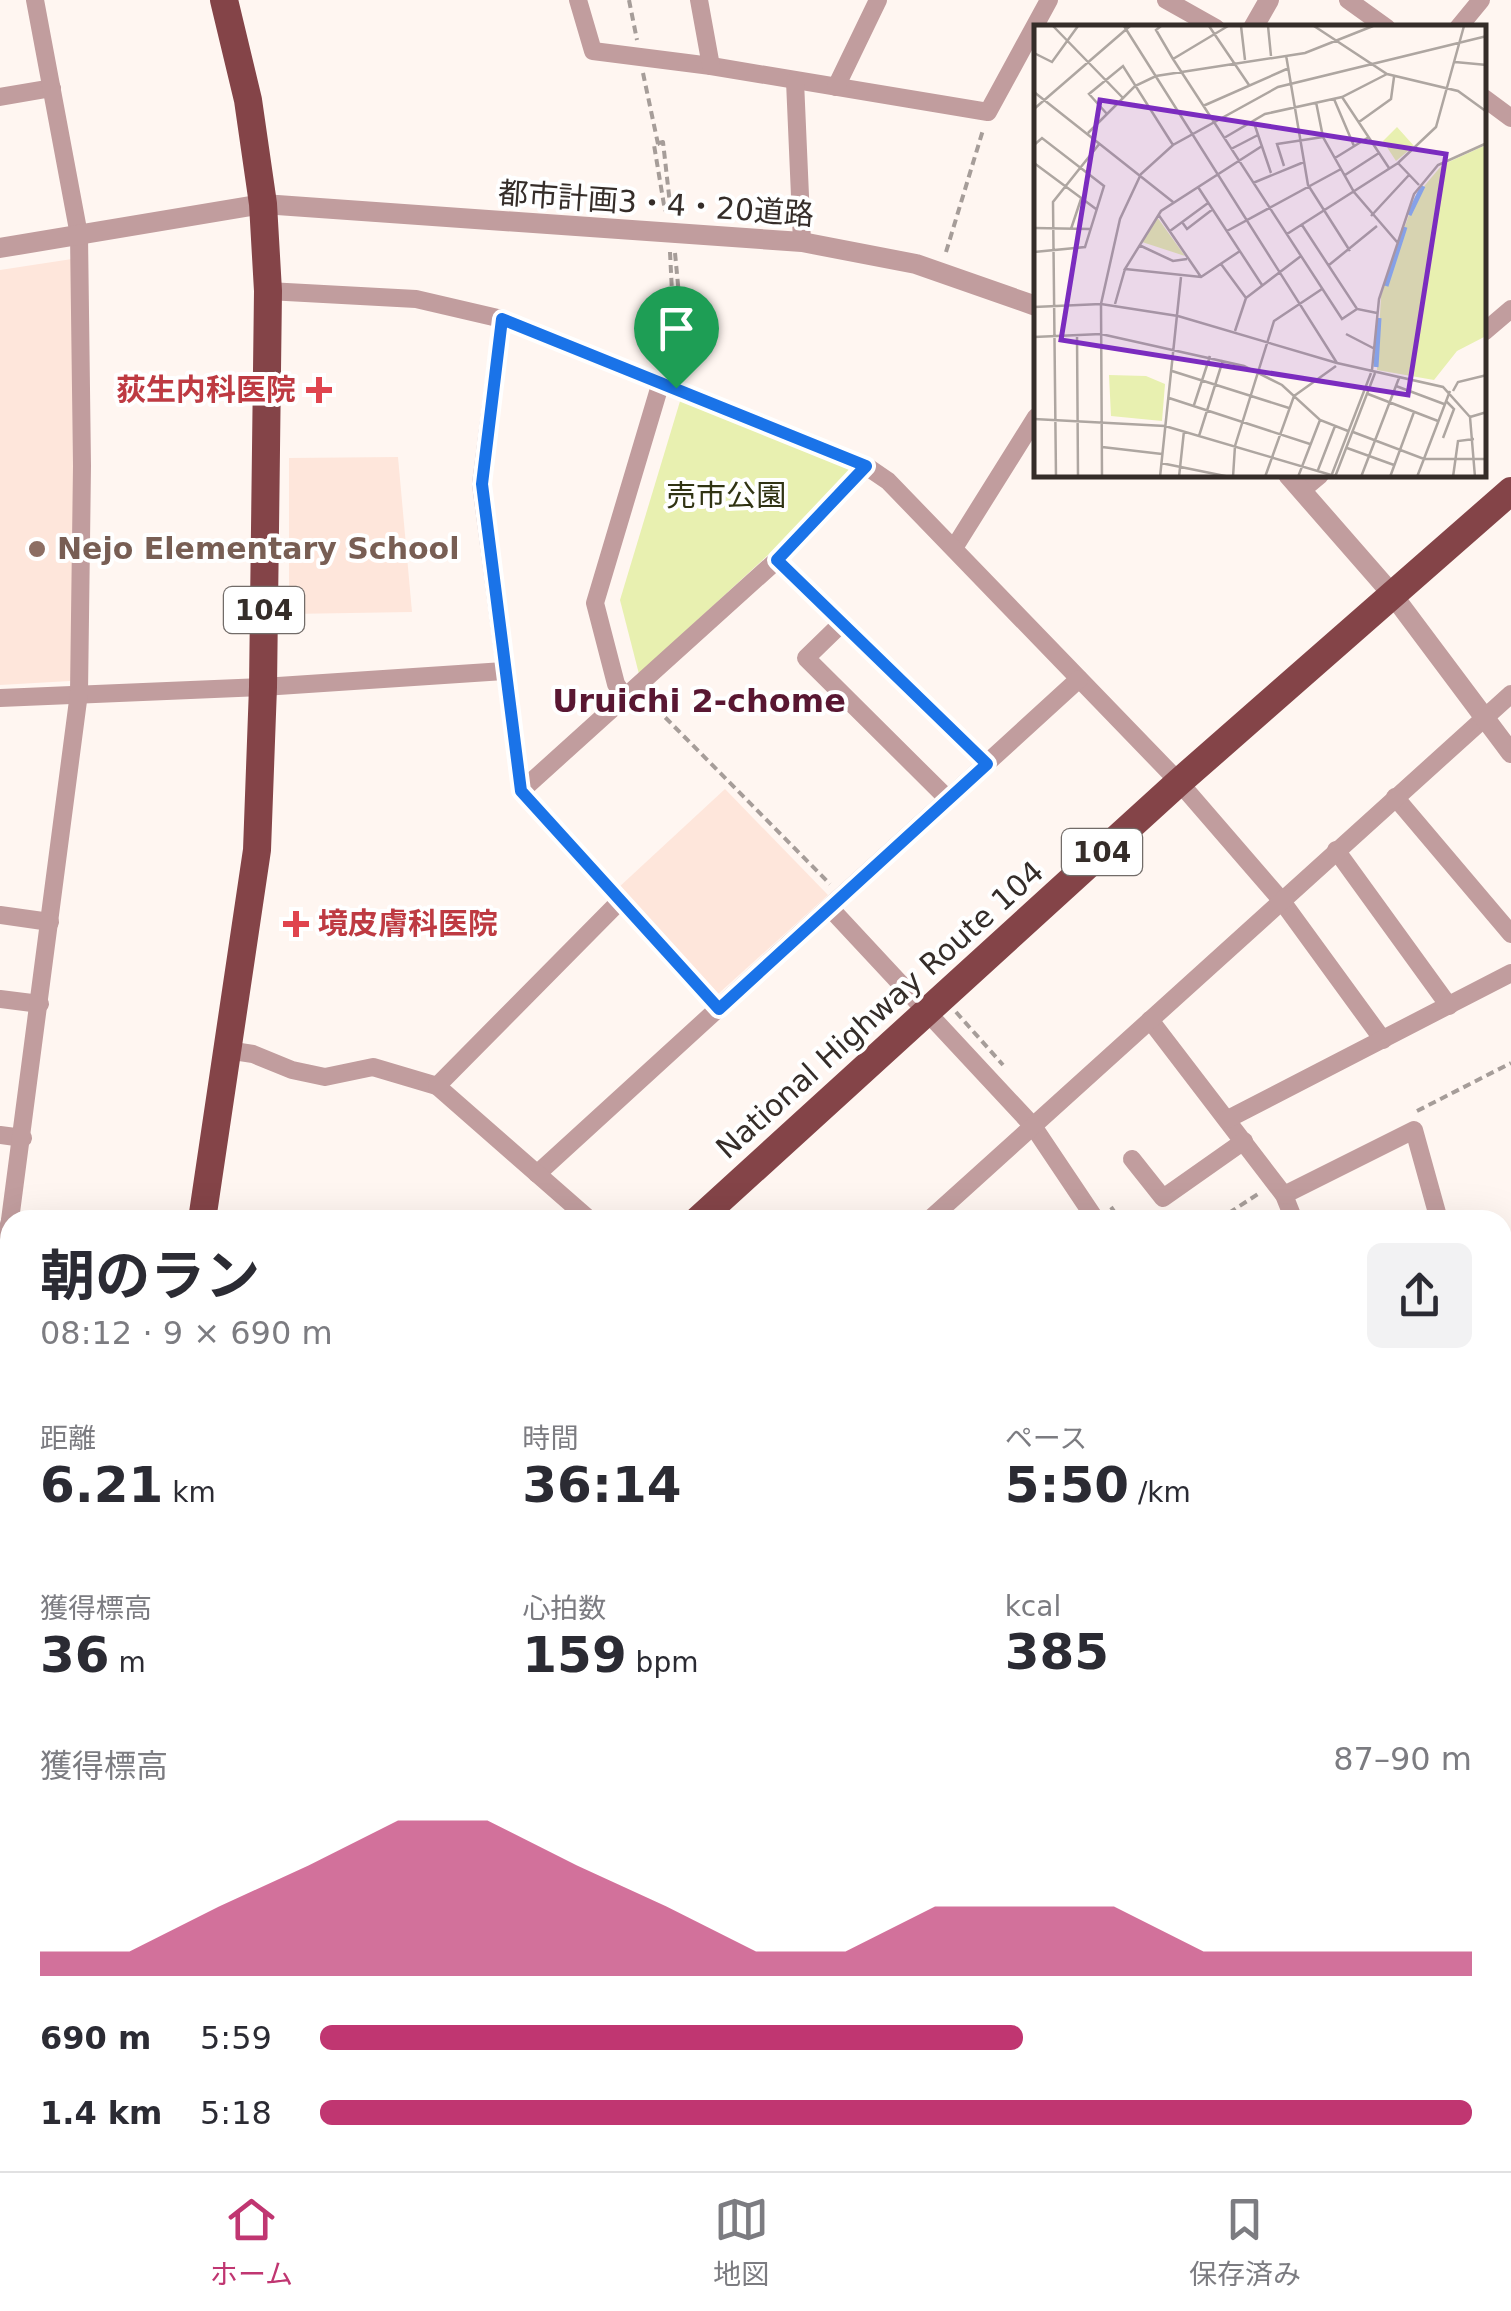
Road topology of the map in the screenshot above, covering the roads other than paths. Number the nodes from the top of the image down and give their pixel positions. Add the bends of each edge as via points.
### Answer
1 (35, 0) edge
2 (224, 0) edge
3 (578, 0) edge
4 (700, 0) edge
5 (878, 0) edge
6 (1049, 0) edge
7 (1166, 0) edge
8 (1269, 0) edge
9 (1348, 0) edge
10 (1480, 0) edge
11 (1035, 25) edge
12 (1211, 25) edge
13 (1255, 25) edge
14 (1383, 25) edge
15 (1460, 25) edge
16 (1034, 28) edge
17 (711, 66) junction
18 (795, 81) junction
19 (836, 87) junction
20 (52, 88) junction
21 (0, 97) edge
22 (1486, 99) edge
23 (1511, 118) edge
24 (263, 204) junction
25 (79, 235) junction
26 (802, 242) junction
27 (0, 248) edge
28 (268, 290) junction
29 (1034, 305) edge
30 (1511, 308) edge
31 (502, 319) junction
32 (1486, 330) edge
33 (669, 385) junction
34 (1034, 420) edge
35 (866, 466) junction
36 (1295, 483) edge
37 (1511, 492) edge
38 (954, 548) junction
39 (777, 560) junction
40 (1392, 594) junction
41 (842, 622) junction
42 (504, 671) junction
43 (1079, 679) junction
44 (263, 687) junction
45 (629, 691) junction
46 (79, 693) junction
47 (1511, 694) edge
48 (0, 698) edge
49 (1484, 718) junction
50 (1511, 754) edge
51 (987, 764) junction
52 (1180, 782) junction
53 (521, 791) junction
54 (1395, 797) junction
55 (948, 799) junction
56 (1336, 850) junction
57 (1281, 900) junction
58 (620, 901) junction
59 (836, 902) junction
60 (0, 914) edge
61 (50, 922) junction
62 (1511, 934) edge
63 (1511, 973) edge
64 (0, 999) edge
65 (40, 1004) junction
66 (1449, 1006) junction
67 (719, 1009) junction
68 (926, 1011) junction
69 (1150, 1020) junction
70 (1383, 1040) junction
71 (227, 1050) junction
72 (437, 1086) junction
73 (1228, 1119) junction
74 (1032, 1126) junction
75 (0, 1135) edge
76 (23, 1138) junction
77 (1244, 1141) junction
78 (1132, 1159) dead end
79 (537, 1174) junction
80 (1284, 1195) junction
81 (11, 1210) edge
82 (203, 1210) edge
83 (578, 1210) edge
84 (709, 1210) edge
85 (940, 1210) edge
86 (1089, 1210) edge
87 (1290, 1210) edge
88 (1437, 1210) edge

1 - 20 street
2 - 24 highway, 104
3 - 17 street via 593,51
4 - 17 street
5 - 19 street
6 - 11 street
7 - 12 street
8 - 13 street
9 - 14 street
10 - 15 street
16 - 19 street via 988,112
17 - 18 street
18 - 19 street
18 - 26 street
20 - 21 street
20 - 25 street
22 - 23 street
24 - 25 street, 都市計画3・4・20道路
24 - 26 street, 都市計画3・4・20道路
24 - 28 highway, 104
25 - 27 street, 都市計画3・4・20道路
25 - 46 street
26 - 29 street, 都市計画3・4・20道路 via 916,264
28 - 31 street via 416,299
28 - 44 highway, 104
30 - 32 street
31 - 33 street
31 - 42 street via 482,484
33 - 35 street
33 - 45 street via 595,603 616,684
34 - 38 street
35 - 38 street
35 - 39 street
36 - 40 street
37 - 40 highway, National Highway Route 104 / 104
38 - 43 street
39 - 41 street
39 - 45 street
40 - 49 street
40 - 52 highway, National Highway Route 104 / 104
41 - 51 street
41 - 55 street via 806,658
42 - 44 street
42 - 53 street
43 - 51 street
43 - 52 street
44 - 46 street
44 - 71 highway, 104 via 257,850
45 - 53 street
46 - 48 street
46 - 61 street
47 - 49 street
49 - 50 street
49 - 54 street
51 - 55 street
52 - 57 street
52 - 68 highway, National Highway Route 104 / 104
53 - 58 street
54 - 56 street
54 - 62 street
55 - 59 street
56 - 57 street
56 - 66 street
57 - 69 street
57 - 70 street
58 - 67 street
58 - 72 street
59 - 67 street
59 - 68 street
60 - 61 street
61 - 65 street
63 - 66 street
64 - 65 street
65 - 76 street
66 - 70 street
67 - 79 street
68 - 74 street
68 - 84 highway, National Highway Route 104 / 104
69 - 73 street
69 - 74 street
70 - 73 street
71 - 72 street via 325,1077 373,1067
71 - 82 highway, 104
72 - 79 street
73 - 77 street
74 - 85 street
74 - 86 street
75 - 76 street
76 - 81 street
77 - 78 street via 1162,1198
77 - 80 street
79 - 83 street
80 - 87 street
80 - 88 street via 1414,1130

